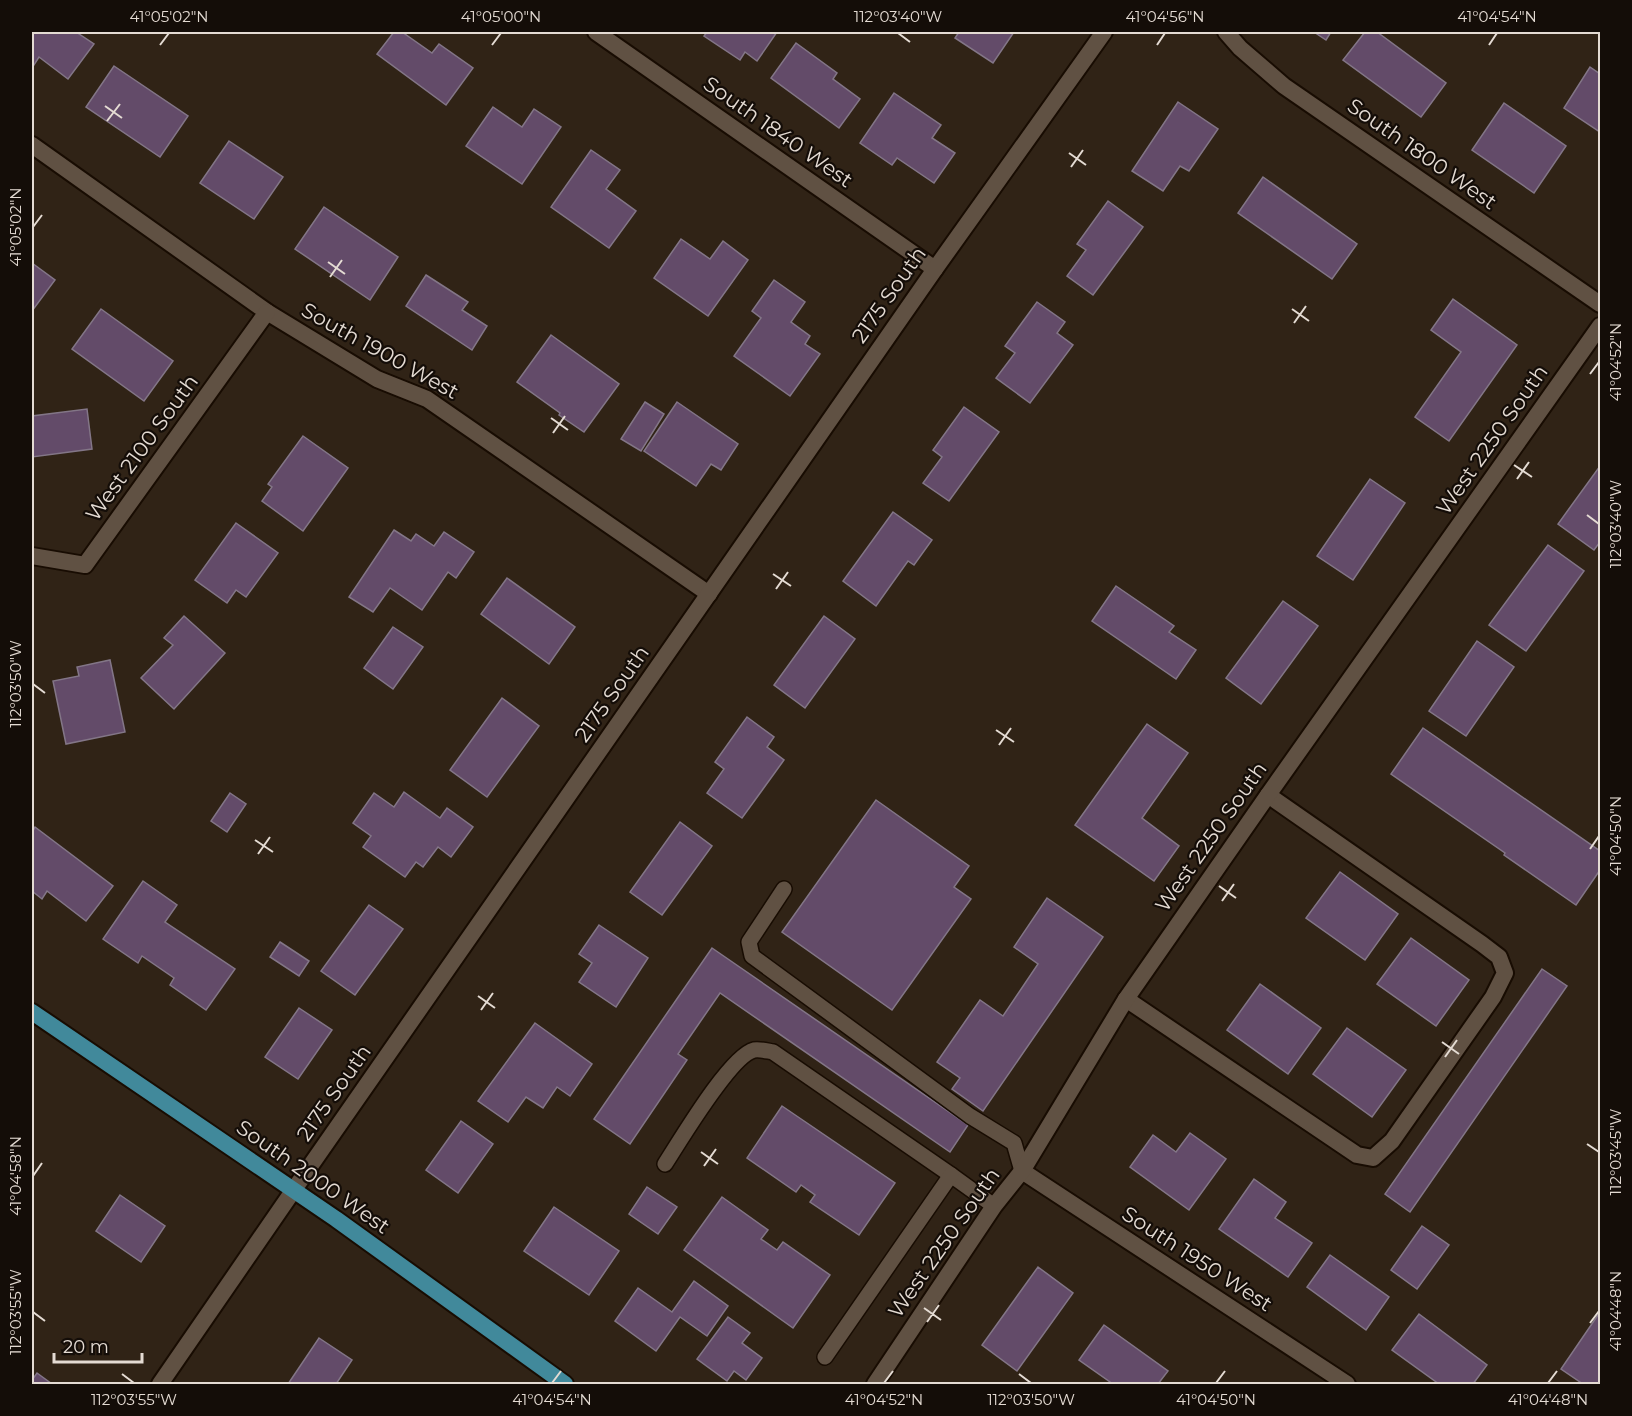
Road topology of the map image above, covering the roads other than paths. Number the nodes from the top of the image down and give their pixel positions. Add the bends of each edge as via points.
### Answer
1 (596, 32) edge
2 (1104, 32) edge
3 (1226, 32) edge
4 (32, 145) edge
5 (935, 269) junction
6 (1600, 304) edge
7 (267, 312) junction
8 (1600, 326) edge
9 (32, 556) edge
10 (709, 594) junction
11 (1268, 795) junction
12 (784, 889) dead end
13 (1126, 999) junction
14 (32, 1012) edge
15 (665, 1164) dead end
16 (1022, 1170) junction
17 (951, 1175) junction
18 (293, 1191) junction
19 (994, 1206) junction
20 (825, 1357) dead end
21 (160, 1384) edge
22 (565, 1384) edge
23 (875, 1384) edge
24 (1347, 1384) edge

1 - 5 street, South 1840 West
2 - 5 street, 2175 South
3 - 6 street, South 1800 West via 1284,86
4 - 7 street, South 1900 West
5 - 10 street, 2175 South
7 - 9 street, West 2100 South via 85,565
7 - 10 street, South 1900 West via 377,379 427,399
8 - 11 street, West 2250 South
10 - 18 street, 2175 South
11 - 13 street, West 2250 South
11 - 13 street via 1499,957 1505,974 1492,997 1392,1142 1373,1158 1357,1155
12 - 16 lane via 749,942 752,956 970,1116 1014,1143
13 - 16 street, West 2250 South
14 - 18 main road, South 2000 West
15 - 17 lane via 738,1060 753,1050 763,1050 773,1052
16 - 19 street, West 2250 South
16 - 24 street, South 1950 West
17 - 19 lane
17 - 20 lane
18 - 21 street, 2175 South
18 - 22 main road, South 2000 West
19 - 23 street, West 2250 South

